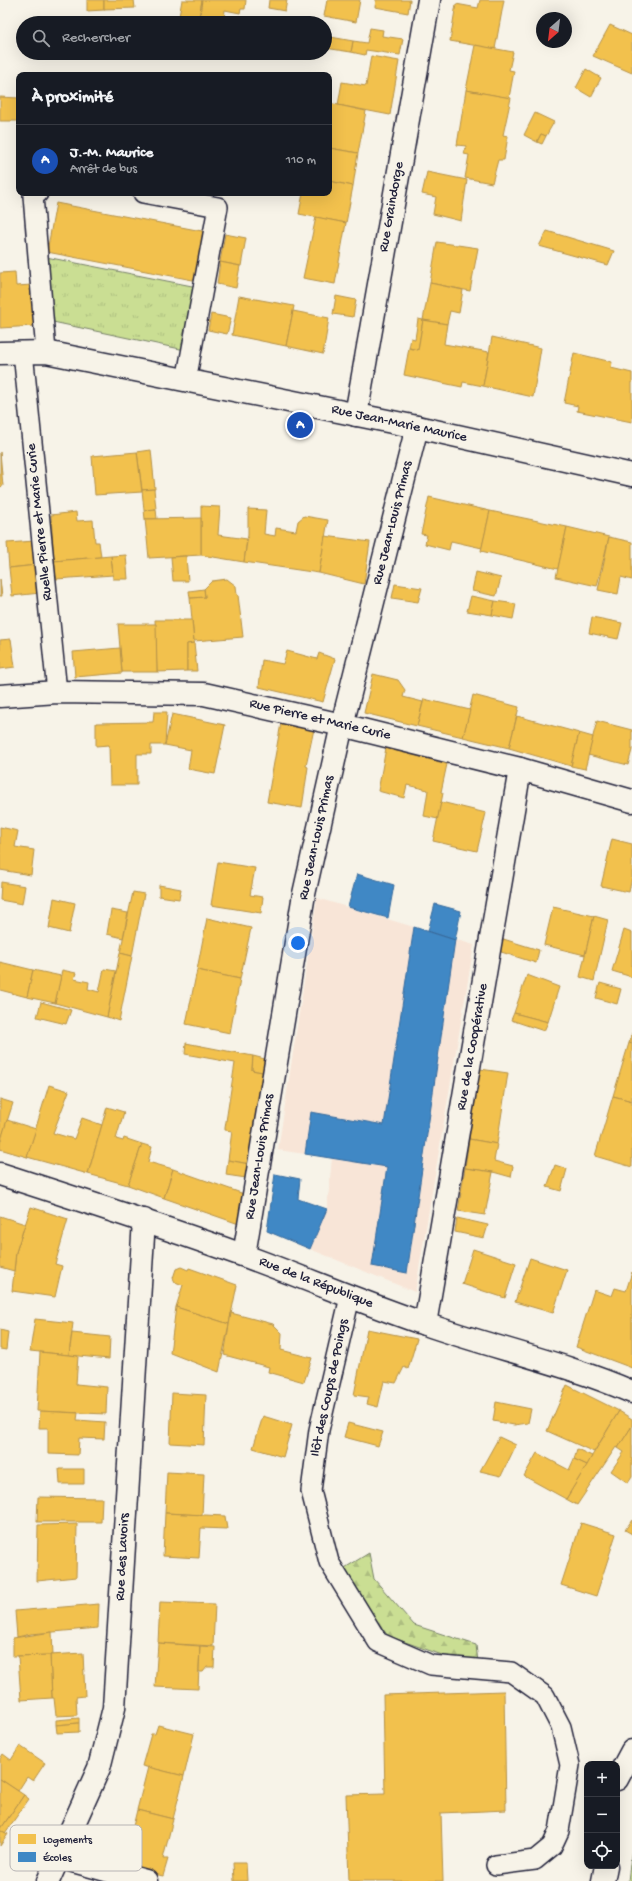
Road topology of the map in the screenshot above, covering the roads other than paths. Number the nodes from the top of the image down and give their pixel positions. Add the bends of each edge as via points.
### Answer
1 (429, 0) edge
2 (33, 196) edge
3 (159, 196) edge
4 (23, 352) junction
5 (46, 352) junction
6 (0, 353) edge
7 (186, 381) junction
8 (356, 414) junction
9 (417, 427) junction
10 (632, 475) edge
11 (57, 692) junction
12 (0, 696) edge
13 (342, 725) junction
14 (520, 769) junction
15 (632, 801) edge
16 (0, 1174) edge
17 (144, 1220) junction
18 (244, 1255) junction
19 (350, 1297) junction
20 (425, 1324) junction
21 (632, 1392) edge
22 (632, 1751) edge
23 (620, 1773) edge
24 (73, 1825) edge
25 (496, 1865) dead end
26 (605, 1869) edge
27 (52, 1871) edge
28 (109, 1871) edge
29 (48, 1881) edge
30 (146, 1881) edge
31 (603, 1881) edge

1 - 8 street, Rue Graindorge
2 - 5 lane
3 - 7 lane via 218,207
4 - 5 street, Rue Jean-Marie Maurice
4 - 6 street, Rue Jean-Marie Maurice
4 - 11 lane, Ruelle Pierre et Marie Curie
5 - 7 street, Rue Jean-Marie Maurice
7 - 8 street, Rue Jean-Marie Maurice
8 - 9 street, Rue Jean-Marie Maurice
9 - 10 street, Rue Jean-Marie Maurice
9 - 13 street, Rue Jean-Louis Primas
11 - 12 street, Rue Pierre et Marie Curie
11 - 13 street, Rue Pierre et Marie Curie via 204,694
13 - 14 street, Rue Pierre et Marie Curie
13 - 18 street, Rue Jean-Louis Primas via 304,894
14 - 15 street, Rue Pierre et Marie Curie
14 - 20 street, Rue de la Coopérative
16 - 17 street, Rue de la République
17 - 18 street, Rue de la République
17 - 24 street, Rue des Lavoirs via 114,1708 99,1768
18 - 19 street, Rue de la République
19 - 20 street, Rue de la République
19 - 25 lane, Ilôt des Coups de Poings via 319,1430 311,1491 329,1562 378,1642 431,1665 511,1672 546,1696 563,1734 570,1765 558,1831 552,1846 535,1860
20 - 21 street, Rue de la République via 597,1377
22 - 23 street
26 - 31 street
27 - 29 street, Rue des Lavoirs
28 - 30 street

